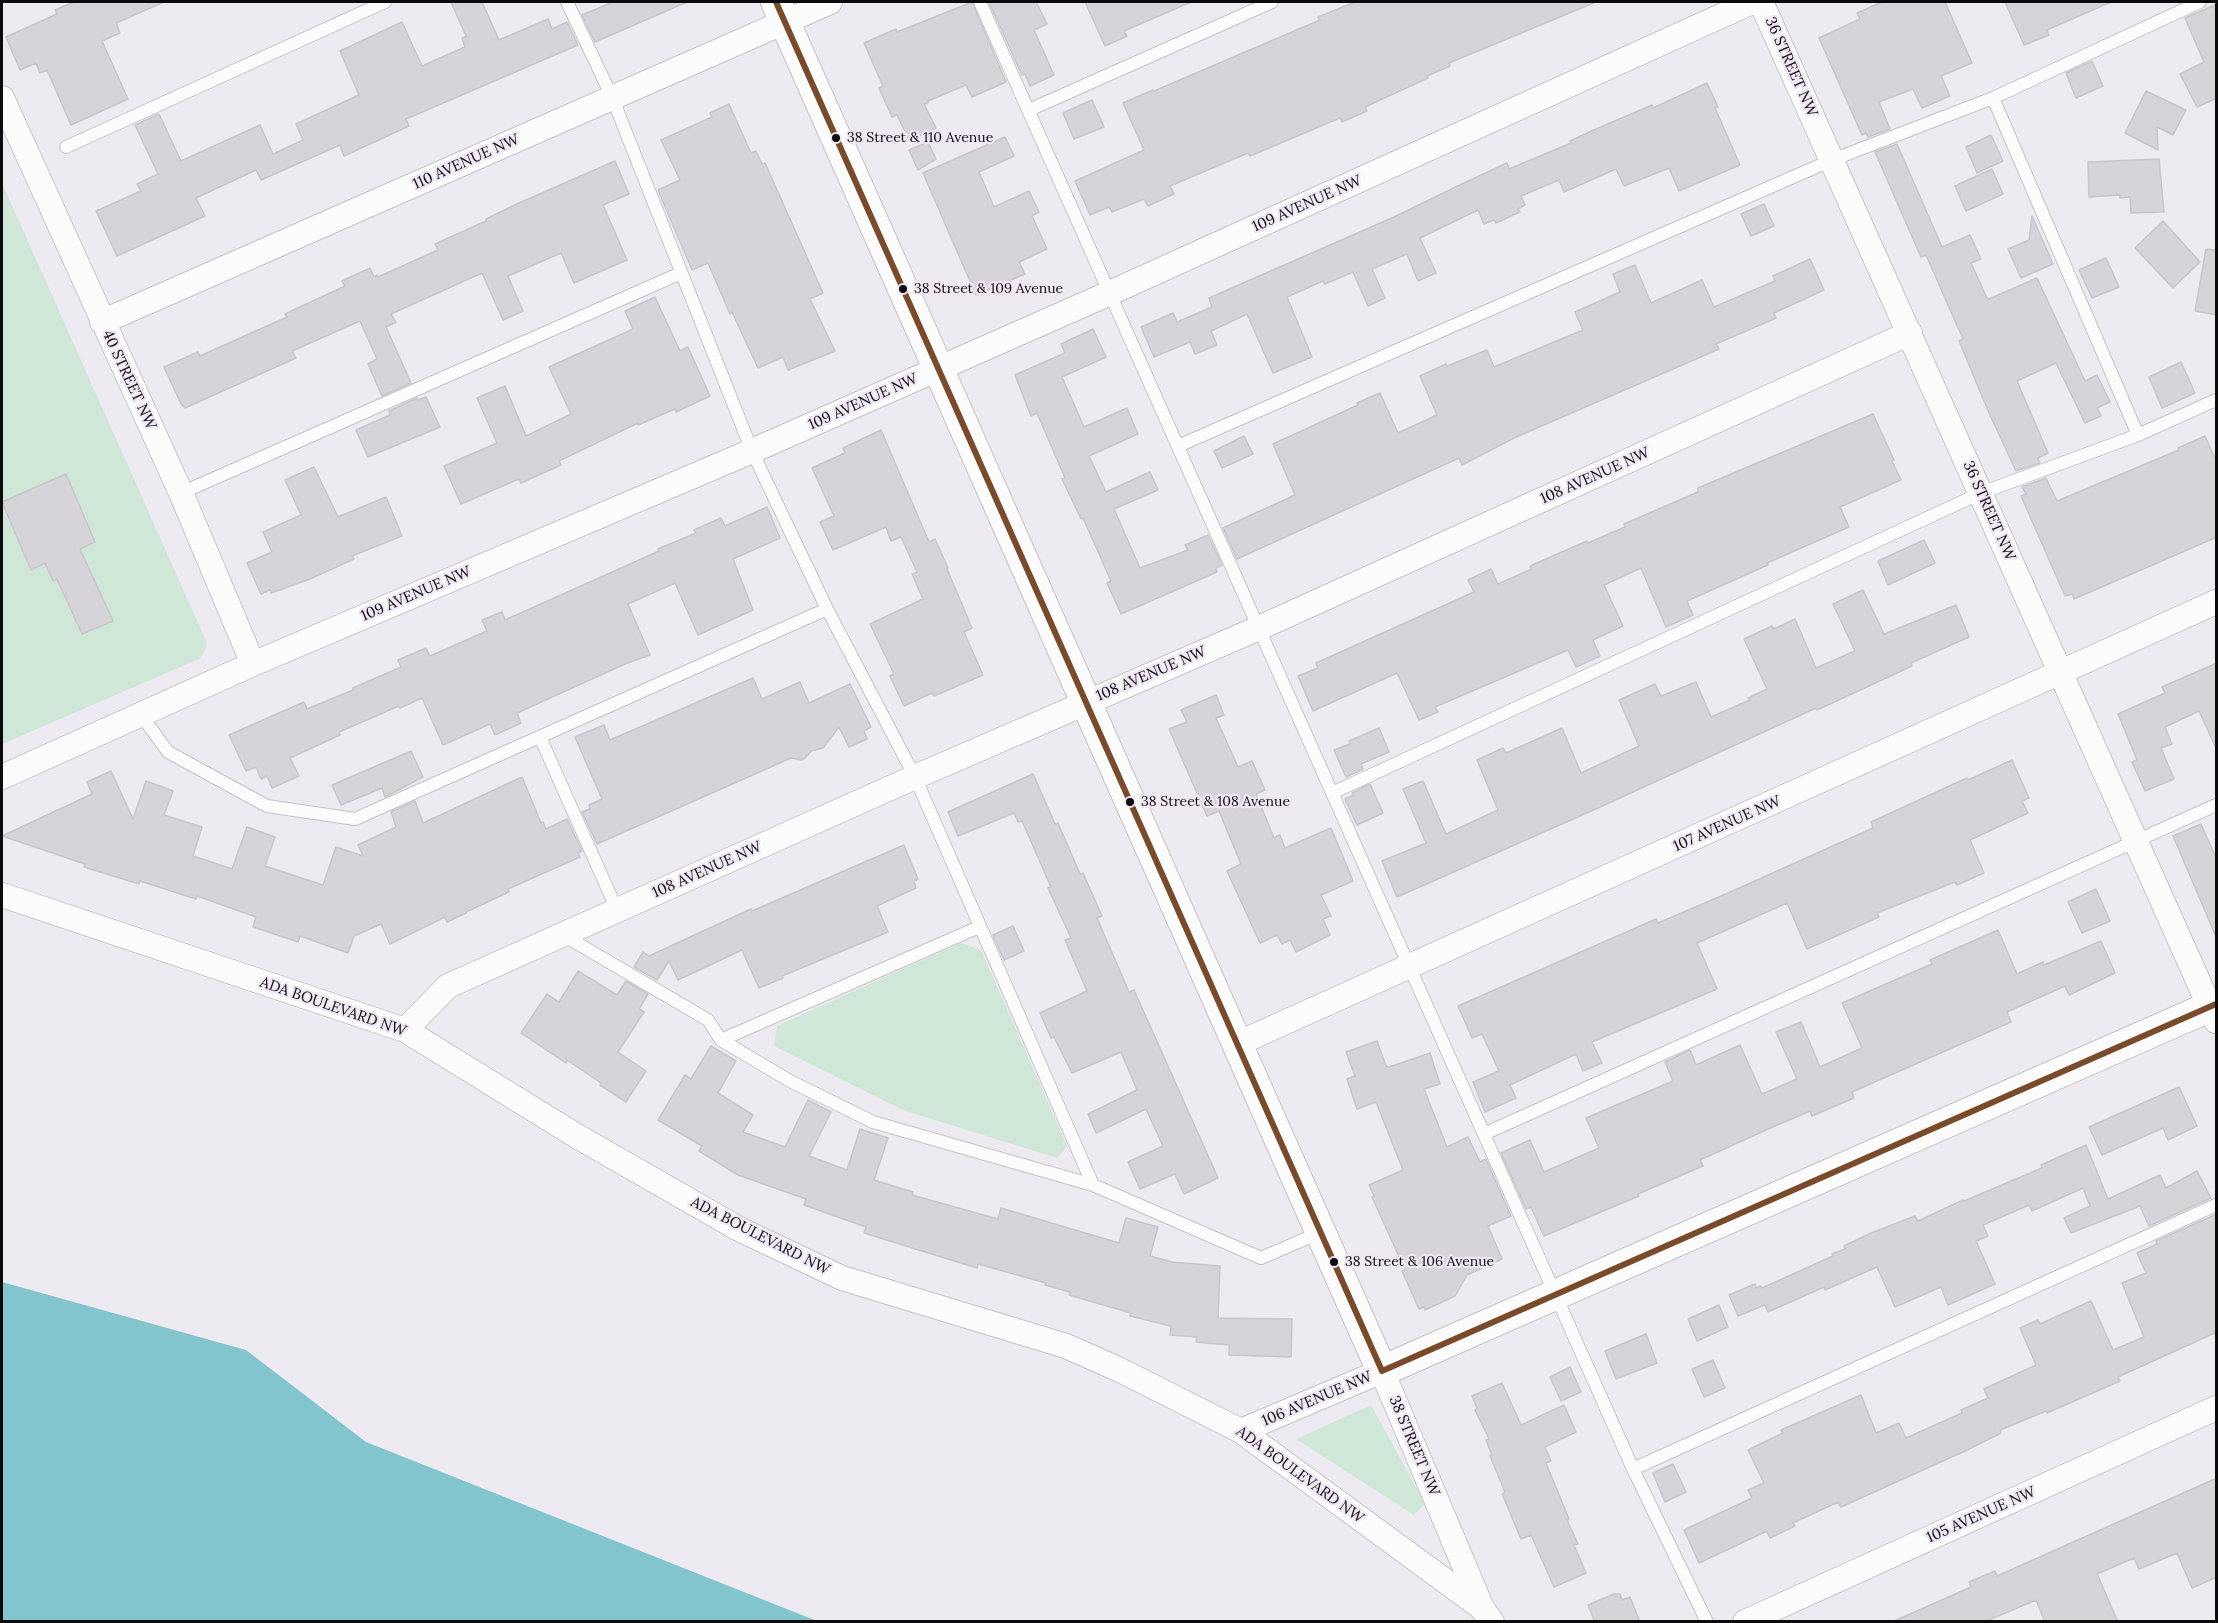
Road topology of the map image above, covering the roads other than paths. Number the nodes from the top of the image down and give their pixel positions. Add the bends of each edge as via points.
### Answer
1 (385, 2) edge
2 (567, 2) edge
3 (830, 2) edge
4 (980, 2) edge
5 (1272, 2) edge
6 (1752, 2) edge
7 (1761, 2) edge
8 (2200, 2) edge
9 (780, 11) edge
10 (612, 97) junction
11 (2, 98) edge
12 (1993, 98) junction
13 (1029, 110) junction
14 (66, 147) dead end
15 (1832, 160) junction
16 (681, 273) junction
17 (1110, 293) junction
18 (102, 322) junction
19 (1910, 333) junction
20 (939, 368) junction
21 (2217, 400) edge
22 (2138, 435) junction
23 (1178, 446) junction
24 (752, 451) junction
25 (181, 493) junction
26 (1981, 493) junction
27 (2217, 602) edge
28 (827, 609) junction
29 (1259, 628) junction
30 (253, 664) junction
31 (2061, 673) junction
32 (1086, 702) junction
33 (141, 715) junction
34 (540, 737) junction
35 (2, 777) edge
36 (915, 777) junction
37 (1332, 793) junction
38 (2217, 805) edge
39 (2136, 841) junction
40 (2, 895) edge
41 (617, 910) junction
42 (979, 927) junction
43 (562, 934) junction
44 (1410, 967) junction
45 (2214, 1010) edge
46 (405, 1030) junction
47 (721, 1040) junction
48 (1237, 1044) junction
49 (1484, 1134) junction
50 (1093, 1185) junction
51 (2217, 1205) edge
52 (1321, 1232) junction
53 (1556, 1295) junction
54 (1382, 1371) junction
55 (2217, 1408) edge
56 (1241, 1431) junction
57 (1633, 1468) junction
58 (1487, 1615) edge
59 (1779, 1616) edge
60 (1707, 1622) edge
61 (1745, 1622) edge

1 - 14 lane
2 - 10 lane
3 - 9 street, 110 AVENUE NW
4 - 13 lane
5 - 13 lane
6 - 17 street, 109 AVENUE NW
7 - 15 street, 36 STREET NW
8 - 12 lane
9 - 10 street, 110 AVENUE NW
9 - 20 street, 38 STREET NW
10 - 16 lane
10 - 18 street, 110 AVENUE NW
11 - 18 street, 40 STREET NW
12 - 15 lane
12 - 22 lane
13 - 17 lane
15 - 19 street, 36 STREET NW
15 - 23 lane
16 - 24 lane
16 - 25 lane
17 - 20 street, 109 AVENUE NW
17 - 23 lane
18 - 25 street, 40 STREET NW
19 - 26 street, 36 STREET NW
19 - 29 street, 108 AVENUE NW
20 - 24 street, 109 AVENUE NW
20 - 32 street, 38 STREET NW
21 - 22 lane
22 - 26 lane
23 - 29 lane
24 - 28 lane
24 - 30 street, 109 AVENUE NW
25 - 30 street, 40 STREET NW
26 - 31 street, 36 STREET NW
26 - 37 lane
27 - 31 street, 107 AVENUE NW
28 - 34 lane
28 - 36 lane
29 - 32 street, 108 AVENUE NW
29 - 37 lane
30 - 33 street, 109 AVENUE NW
31 - 39 street, 36 STREET NW
31 - 44 street, 107 AVENUE NW
32 - 36 street, 108 AVENUE NW
32 - 48 street, 38 STREET NW
33 - 34 lane via 168,752 267,806 355,819
33 - 35 street, 109 AVENUE NW
34 - 41 lane
36 - 41 street, 108 AVENUE NW
36 - 42 lane
37 - 44 lane
38 - 39 lane
39 - 45 street, 36 STREET NW
39 - 49 lane
40 - 46 street, ADA BOULEVARD NW
41 - 43 street, 108 AVENUE NW
42 - 47 lane
42 - 50 lane
43 - 46 street, 108 AVENUE NW via 448,986
43 - 47 lane via 708,1020
44 - 48 street, 107 AVENUE NW
44 - 49 lane
45 - 53 street, 106 AVENUE NW
46 - 56 street, ADA BOULEVARD NW via 575,1136 739,1229 842,1278 1066,1346
47 - 50 lane via 790,1081 873,1122
48 - 52 street, 38 STREET NW
49 - 53 lane
50 - 52 lane via 1261,1258
51 - 57 lane
52 - 54 street, 38 STREET NW
53 - 54 street, 106 AVENUE NW
53 - 57 lane
54 - 56 street, 106 AVENUE NW
54 - 58 street, 38 STREET NW
55 - 59 street, 105 AVENUE NW
56 - 58 street, ADA BOULEVARD NW
57 - 60 lane
59 - 61 street, 105 AVENUE NW

